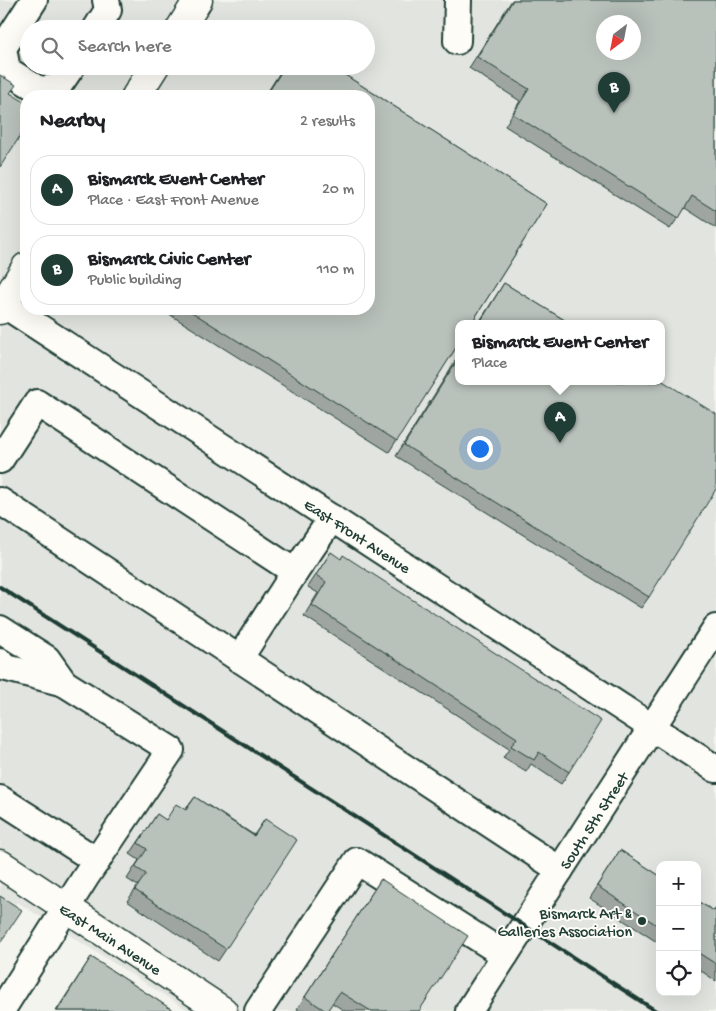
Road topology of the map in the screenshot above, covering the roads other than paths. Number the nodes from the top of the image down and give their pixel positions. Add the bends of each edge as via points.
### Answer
1 (34, 0) edge
2 (106, 0) edge
3 (198, 0) edge
4 (21, 20) edge
5 (102, 20) edge
6 (186, 20) edge
7 (20, 22) edge
8 (66, 75) edge
9 (149, 75) edge
10 (39, 90) edge
11 (39, 90) edge
12 (140, 90) edge
13 (20, 276) edge
14 (1, 306) edge
15 (0, 460) edge
16 (0, 501) edge
17 (332, 518) junction
18 (295, 572) junction
19 (0, 628) edge
20 (716, 628) edge
21 (239, 659) junction
22 (1, 667) edge
23 (64, 683) junction
24 (652, 727) junction
25 (716, 769) edge
26 (0, 798) edge
27 (97, 861) junction
28 (0, 864) edge
29 (560, 870) junction
30 (66, 909) junction
31 (506, 955) junction
32 (1, 1011) edge
33 (223, 1011) edge
34 (258, 1011) edge
35 (469, 1011) edge

1 - 4 street
2 - 5 street via 108,10
3 - 6 main road
7 - 10 street via 3,48 7,70
8 - 11 street via 58,88
9 - 12 main road
13 - 14 main road
14 - 17 street, East Front Avenue
15 - 18 street via 38,403
16 - 21 street
17 - 18 street
17 - 24 street, East Front Avenue
18 - 21 street
19 - 23 street via 47,659
20 - 24 street, South 5th Street
21 - 29 street
22 - 23 street
23 - 27 street via 171,750
24 - 25 street, East Front Avenue
24 - 29 street, South 5th Street
26 - 27 street
27 - 30 street
28 - 30 main road, East Main Avenue
29 - 31 street, South 5th Street
30 - 32 street
30 - 33 main road, East Main Avenue
31 - 34 street via 357,861
31 - 35 street, South 5th Street

